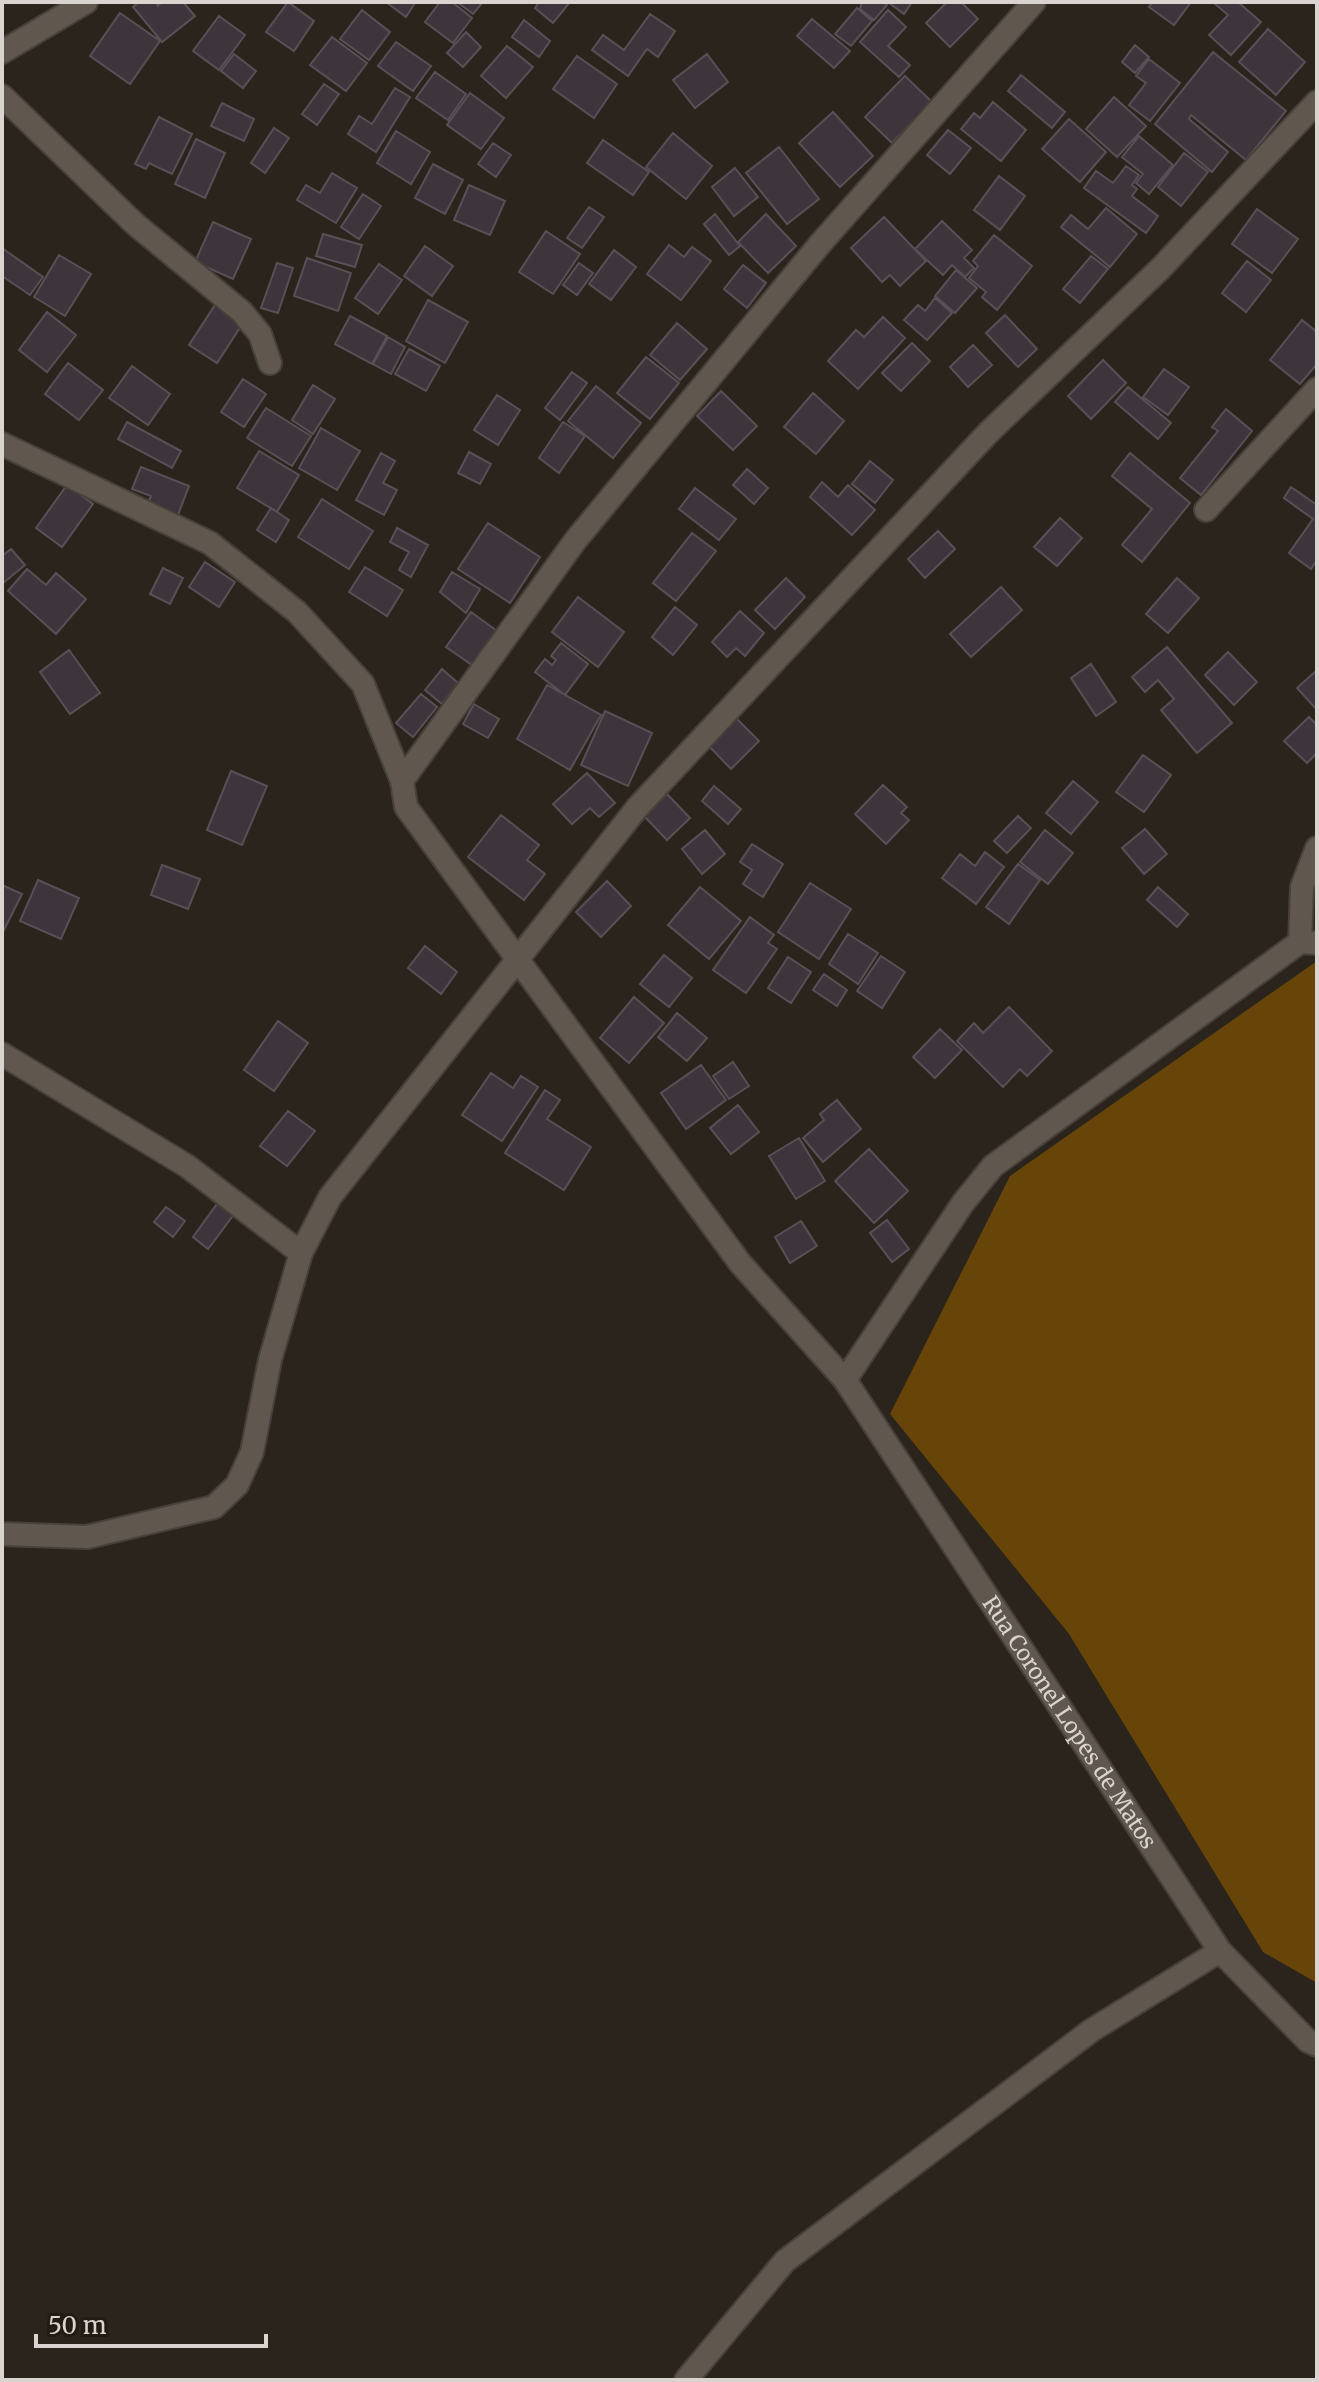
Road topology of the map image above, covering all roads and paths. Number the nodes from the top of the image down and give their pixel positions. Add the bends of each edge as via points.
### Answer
1 (86, 2) edge
2 (1034, 2) edge
3 (2, 52) edge
4 (2, 96) edge
5 (1317, 102) edge
6 (270, 363) dead end
7 (1317, 389) edge
8 (5, 451) edge
9 (1206, 510) dead end
10 (402, 781) junction
11 (1317, 848) edge
12 (1309, 942) edge
13 (517, 963) junction
14 (2, 1054) edge
15 (301, 1253) junction
16 (845, 1380) junction
17 (2, 1534) edge
18 (1220, 1951) junction
19 (1317, 2045) edge
20 (686, 2380) edge

1 - 3 street
2 - 10 street via 820,244 575,541
4 - 6 street via 135,224 242,312 260,334
5 - 13 street via 1160,269 989,432 755,679 637,808
7 - 9 street
8 - 10 street, Rua Coronel Lopes de Matos via 210,543 297,612 363,684
10 - 13 street, Rua Coronel Lopes de Matos via 406,807
11 - 12 street via 1302,887
12 - 16 street via 993,1166
13 - 15 street via 330,1197
13 - 16 street, Rua Coronel Lopes de Matos via 740,1263
14 - 15 street via 187,1166
15 - 17 street via 270,1360 252,1452 237,1485 214,1507 87,1537
16 - 18 street, Rua Coronel Lopes de Matos
18 - 19 street, Rua Coronel Lopes de Matos
18 - 20 street via 1092,2030 785,2261

